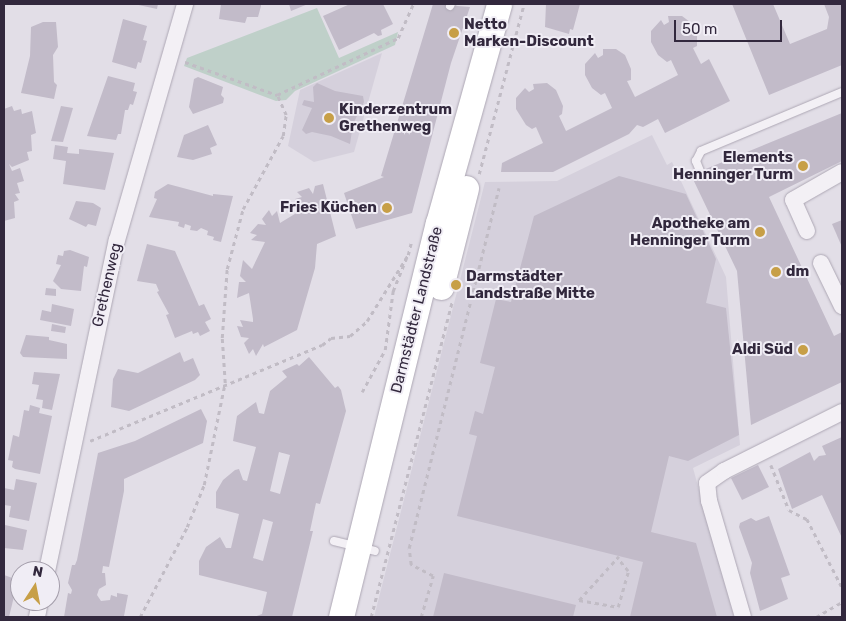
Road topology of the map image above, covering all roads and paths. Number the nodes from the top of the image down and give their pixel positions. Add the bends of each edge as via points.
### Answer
1 (185, 4) edge
2 (413, 4) edge
3 (499, 4) edge
4 (513, 4) edge
5 (524, 4) edge
6 (171, 60) junction
7 (842, 92) edge
8 (277, 95) junction
9 (700, 171) dead end
10 (842, 172) edge
11 (478, 178) dead end
12 (499, 188) dead end
13 (807, 231) dead end
14 (412, 241) dead end
15 (408, 255) junction
16 (822, 263) dead end
17 (454, 294) dead end
18 (842, 306) edge
19 (224, 383) junction
20 (362, 392) dead end
21 (842, 412) edge
22 (73, 448) junction
23 (766, 450) junction
24 (334, 541) dead end
25 (367, 550) junction
26 (619, 558) joint
27 (49, 561) edge
28 (842, 587) edge
29 (842, 602) edge
30 (140, 617) edge
31 (341, 617) edge
32 (359, 617) edge
33 (371, 617) edge
34 (421, 617) edge
35 (743, 617) edge
36 (816, 617) edge

1 - 6 street, Grethenweg
2 - 8 path via 398,38
3 - 25 main road, Darmstädter Landstraße via 438,223
4 - 25 main road, Darmstädter Landstraße
5 - 11 path
6 - 8 path via 187,62
6 - 22 street, Grethenweg via 117,240
7 - 9 lane via 700,151 696,162
8 - 19 path via 286,116 283,136 242,209 227,269 222,338
10 - 13 street via 793,200
12 - 34 path via 409,548 411,565 433,576
14 - 15 path
15 - 19 path via 367,321 350,336 331,338 322,345
15 - 20 path via 393,291 385,350
16 - 18 street
17 - 33 path
19 - 22 path
19 - 30 path via 204,485 187,527
21 - 23 street
22 - 27 street, Grethenweg
23 - 28 path via 789,510 807,519
23 - 35 street via 715,476 706,486
24 - 25 lane
25 - 31 main road, Darmstädter Landstraße
25 - 32 main road, Darmstädter Landstraße
26 - 26 path via 589,589 579,600 618,607 628,571
29 - 36 path

